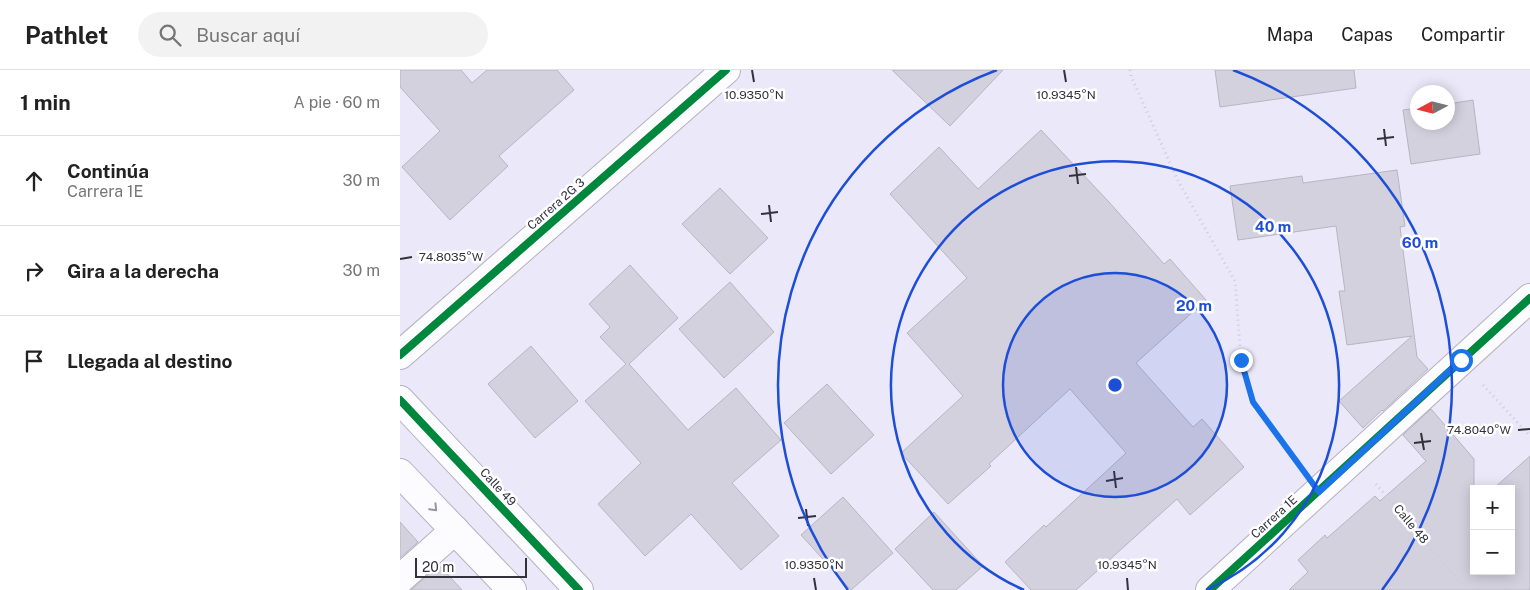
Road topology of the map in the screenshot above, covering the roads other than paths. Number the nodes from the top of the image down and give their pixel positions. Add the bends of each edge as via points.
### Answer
1 (726, 70) edge
2 (1530, 298) edge
3 (400, 354) edge
4 (400, 400) edge
5 (400, 473) edge
6 (455, 530) junction
7 (400, 579) edge
8 (512, 590) edge
9 (580, 590) edge
10 (1210, 590) edge

1 - 3 street, Carrera 2G 3
2 - 10 street, Carrera 1E
4 - 9 street, Calle 49
5 -> 6 street
6 - 7 street
6 - 8 street

